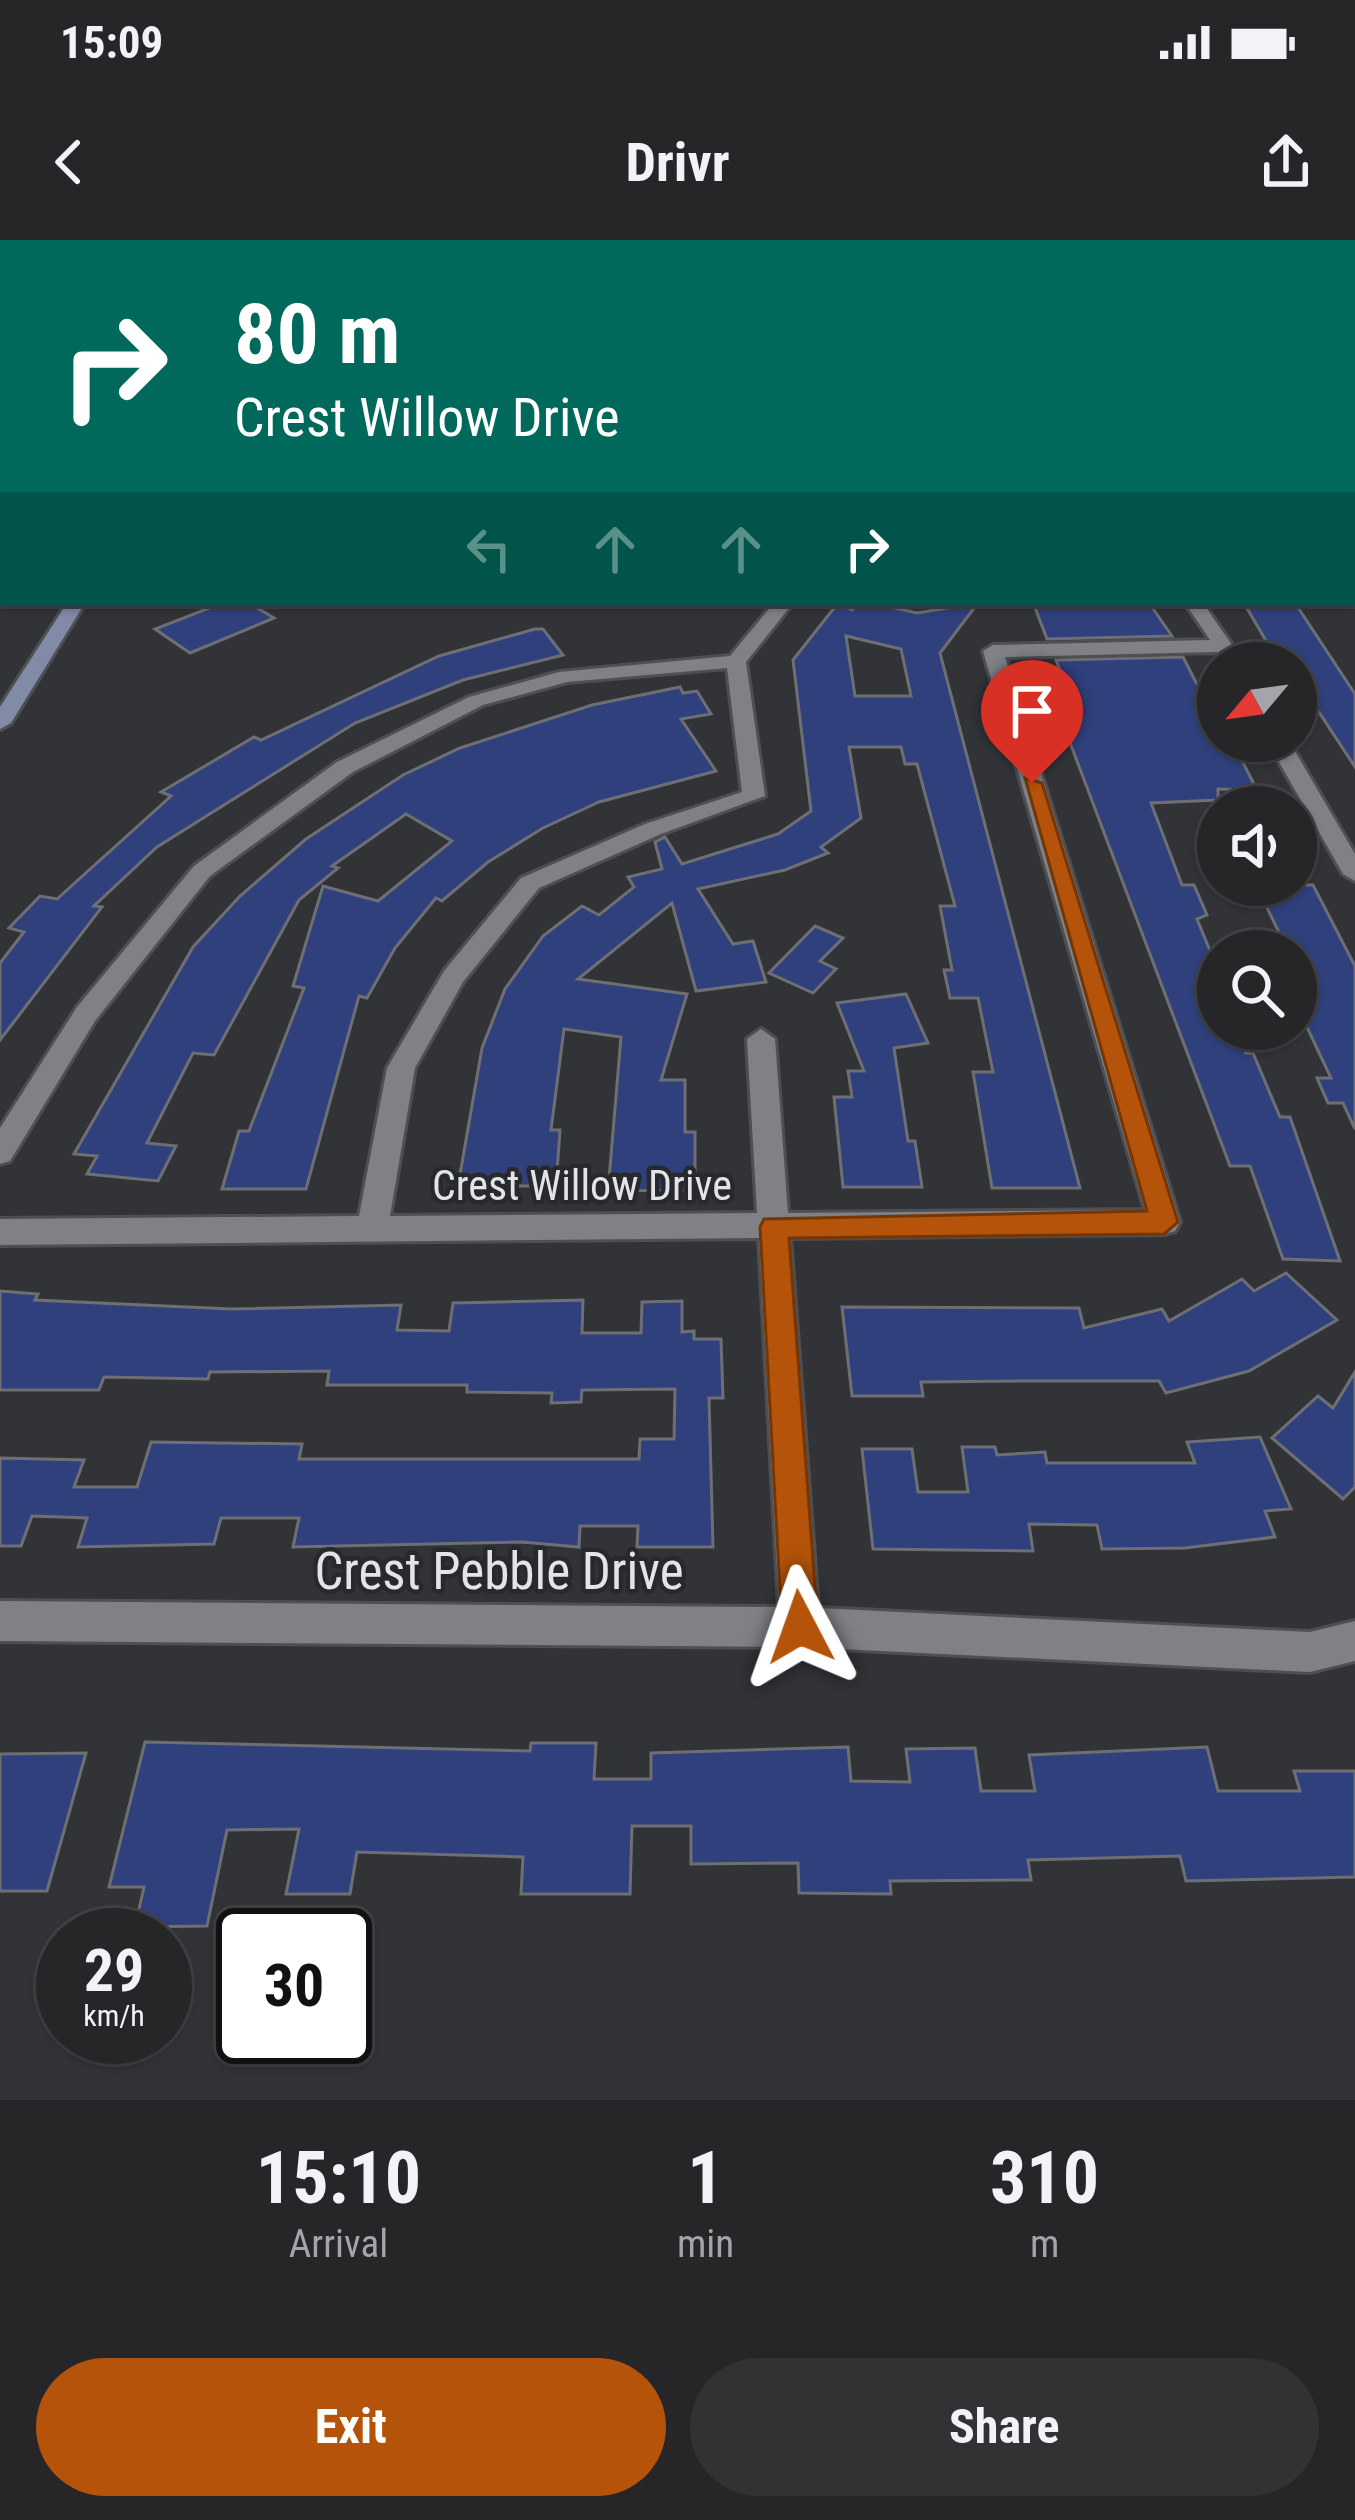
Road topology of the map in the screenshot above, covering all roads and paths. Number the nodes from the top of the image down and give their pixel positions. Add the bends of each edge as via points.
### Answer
1 (74, 606) edge
2 (782, 606) edge
3 (1196, 606) edge
4 (1220, 642) edge
5 (1197, 654) edge
6 (736, 661) junction
7 (0, 722) edge
8 (1290, 762) edge
9 (1355, 874) edge
10 (761, 1039) dead end
11 (0, 1153) edge
12 (774, 1227) junction
13 (372, 1228) junction
14 (0, 1232) edge
15 (0, 1622) edge
16 (800, 1627) junction
17 (1355, 1641) edge

1 - 7 main road
2 - 6 street
3 - 4 street
5 - 12 street, Crest Willow Drive via 993,651 1164,1222
6 - 11 street via 566,676 476,701 345,767 202,871 86,1014
6 - 13 street via 754,796 653,829 530,884 452,977 401,1069
8 - 9 street
10 - 12 street
12 - 13 street, Crest Willow Drive
12 - 16 street
13 - 14 street, Crest Willow Drive
15 - 16 street, Crest Pebble Drive
16 - 17 street, Crest Pebble Drive via 1310,1652

